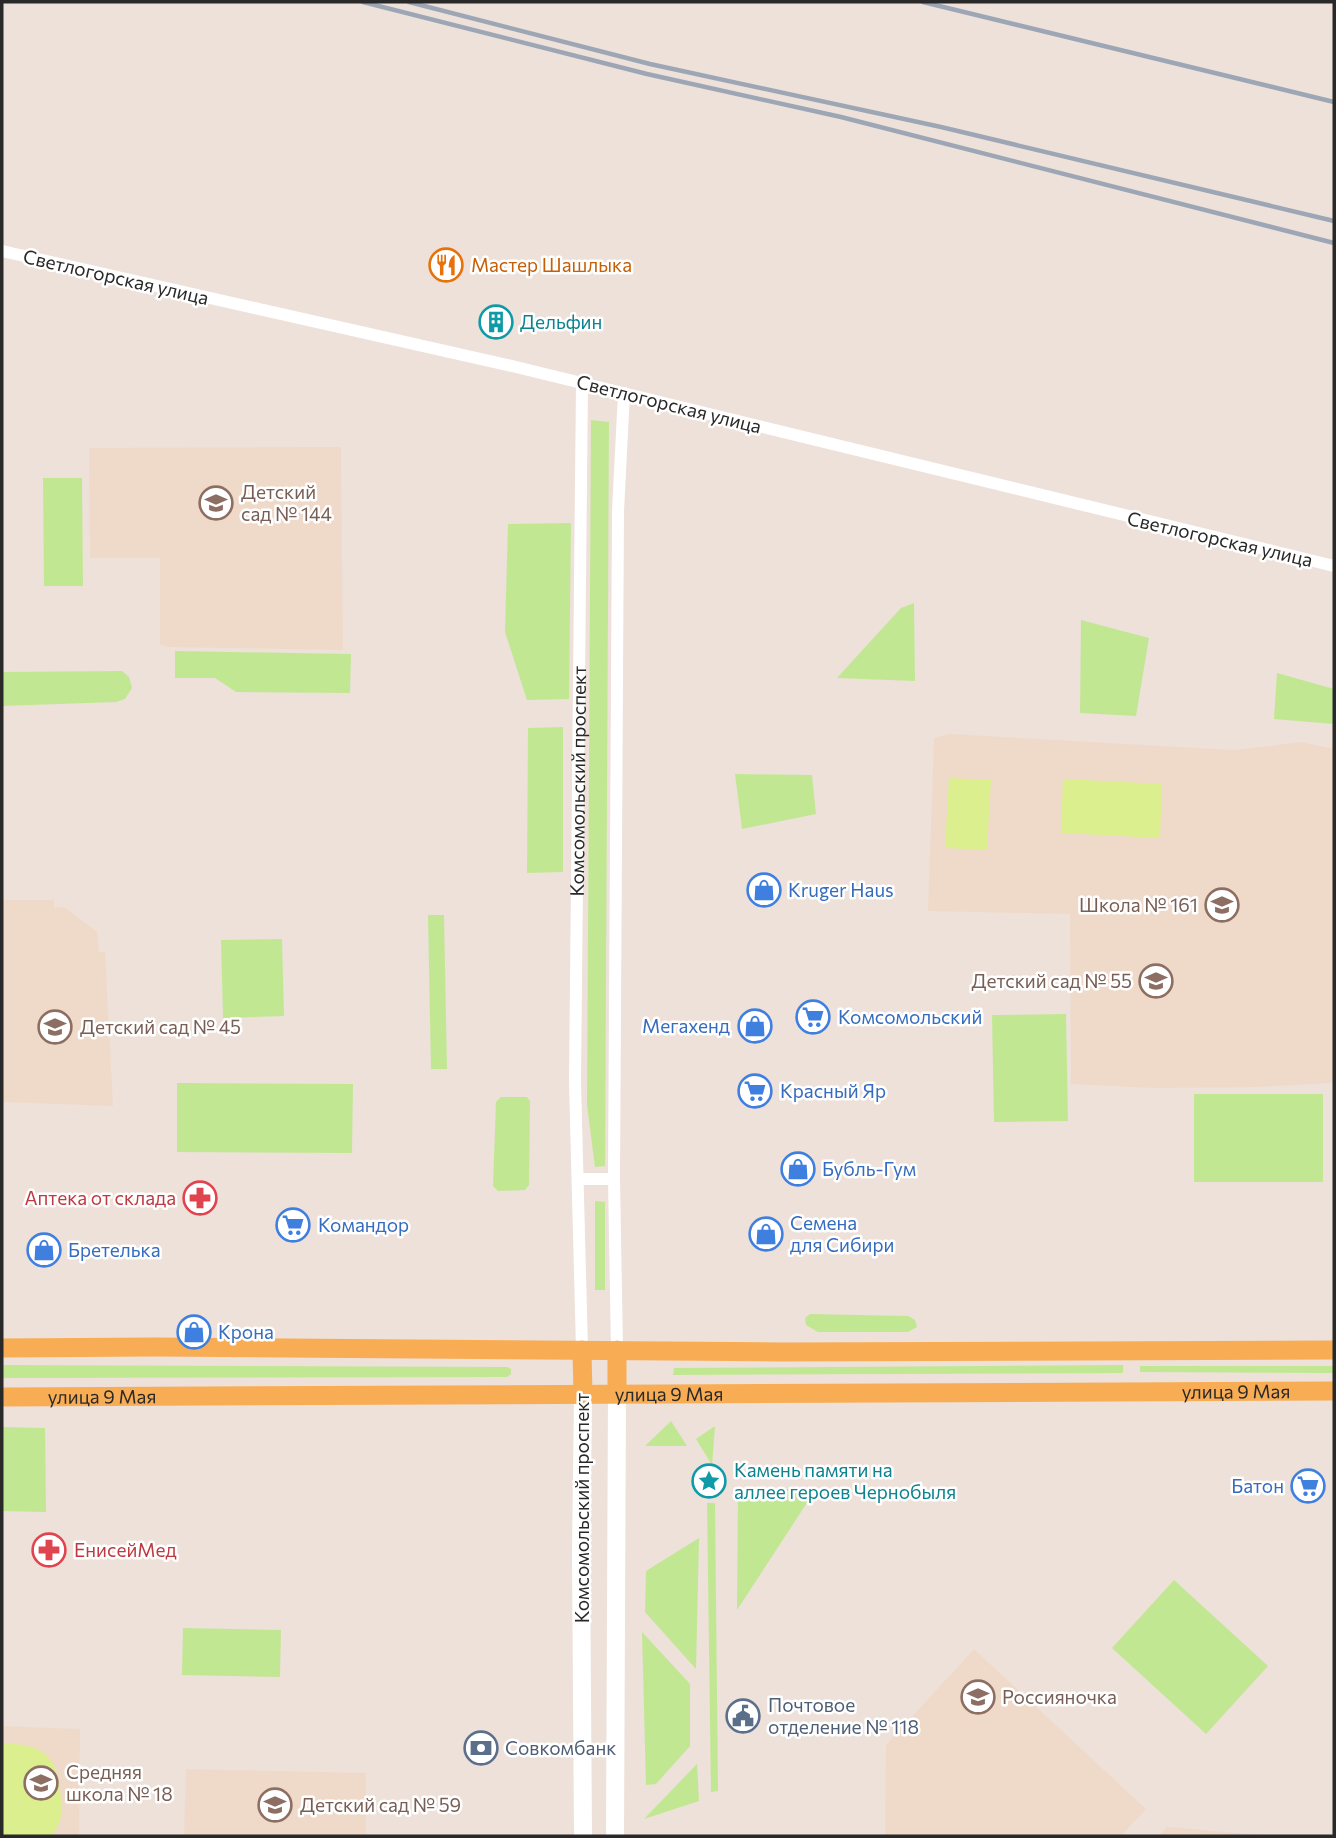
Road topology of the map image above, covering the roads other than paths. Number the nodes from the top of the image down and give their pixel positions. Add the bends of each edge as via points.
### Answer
1 (2, 251) edge
2 (582, 383) junction
3 (624, 393) junction
4 (1334, 566) edge
5 (578, 1179) junction
6 (614, 1179) junction
7 (2, 1348) edge
8 (582, 1350) junction
9 (617, 1350) junction
10 (1334, 1350) edge
11 (1334, 1391) edge
12 (617, 1393) junction
13 (583, 1395) junction
14 (2, 1397) edge
15 (583, 1836) edge
16 (615, 1836) edge

1 - 2 street, Светлогорская улица
2 - 3 street, Светлогорская улица
2 - 5 street, Комсомольский проспект
3 - 4 street, Светлогорская улица
3 - 6 street, Комсомольский проспект via 618,511
5 - 6 street
5 - 8 street, Комсомольский проспект
6 - 9 street, Комсомольский проспект
7 - 8 main road
8 - 9 main road
8 - 13 main road, Комсомольский проспект
9 - 10 main road
9 - 12 main road, Комсомольский проспект
11 - 12 main road, улица 9 Мая
12 - 13 main road, улица 9 Мая
12 - 16 main road, Комсомольский проспект
13 - 14 main road, улица 9 Мая
13 - 15 main road, Комсомольский проспект

